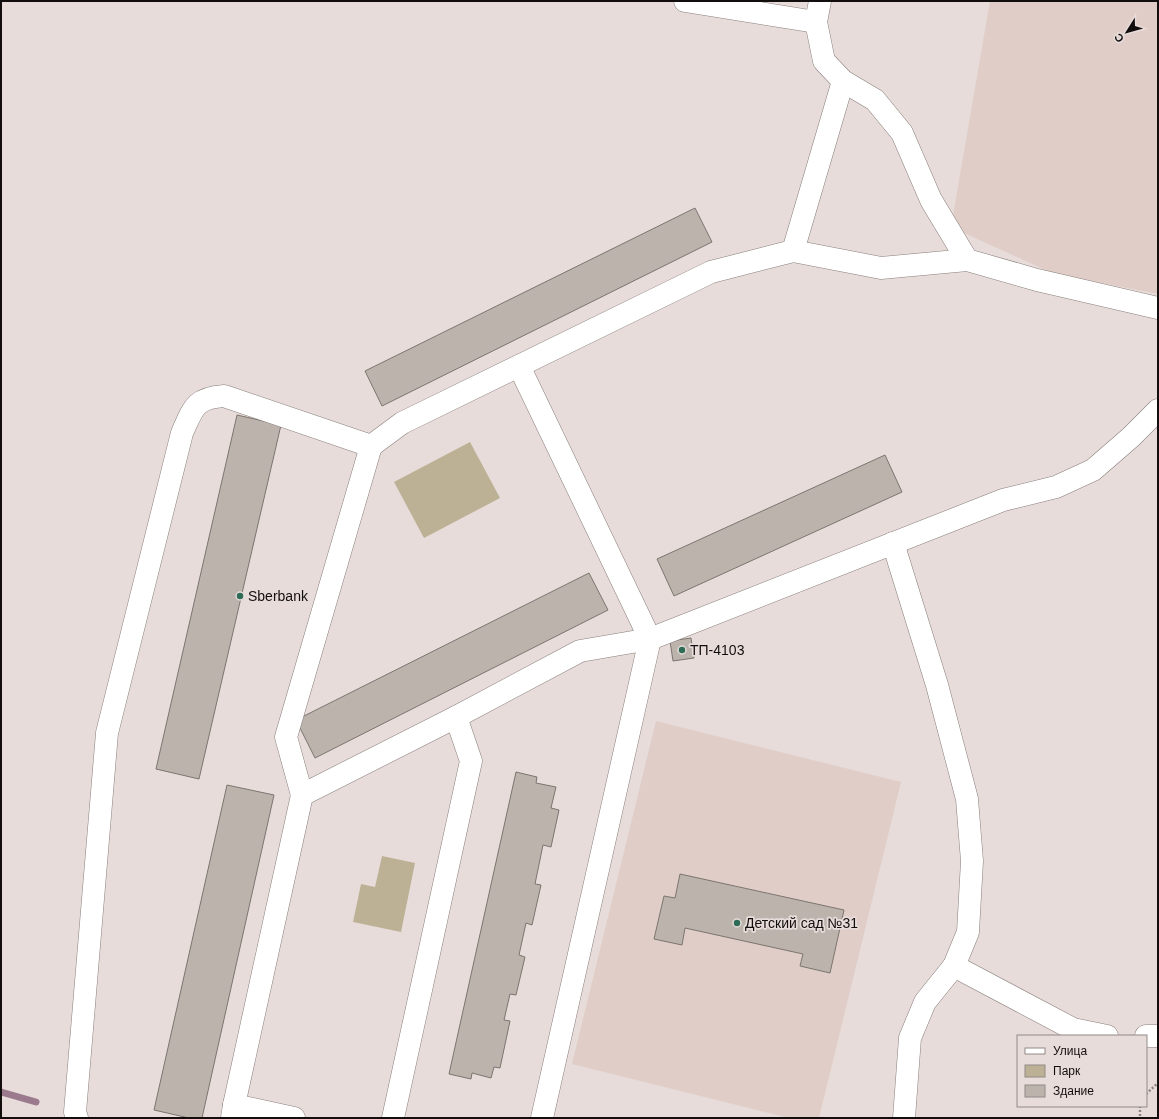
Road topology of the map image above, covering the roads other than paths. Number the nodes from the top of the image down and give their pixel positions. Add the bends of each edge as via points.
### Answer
1 (685, 1) edge
2 (818, 11) edge
3 (843, 81) junction
4 (793, 251) junction
5 (967, 260) junction
6 (1158, 308) edge
7 (519, 366) junction
8 (1158, 410) edge
9 (371, 446) junction
10 (893, 543) junction
11 (650, 638) junction
12 (456, 717) junction
13 (302, 795) junction
14 (954, 966) junction
15 (1102, 1035) edge
16 (1147, 1036) edge
17 (1158, 1036) edge
18 (233, 1112) edge
19 (77, 1118) edge
20 (294, 1118) edge
21 (393, 1118) edge
22 (542, 1118) edge
23 (904, 1118) edge

1 - 2 street
2 - 3 street via 824,61
3 - 4 street
3 - 5 street via 874,100 902,134 931,200
4 - 5 street via 881,268
4 - 7 street via 711,272
5 - 6 street via 1037,280
7 - 9 street via 402,422
7 - 11 street
8 - 10 street via 1093,470 1056,487 1003,500
9 - 13 street via 286,737
9 - 19 street via 224,396 208,397 193,408 182,433 107,733 76,1104
10 - 11 street
10 - 14 street via 937,685 966,799 972,861 968,932
11 - 12 street via 580,651
11 - 22 street
12 - 13 street
12 - 21 street via 471,761
13 - 18 street
14 - 15 street via 1072,1029
14 - 23 street via 925,1002 910,1038
16 - 17 street
18 - 20 street

